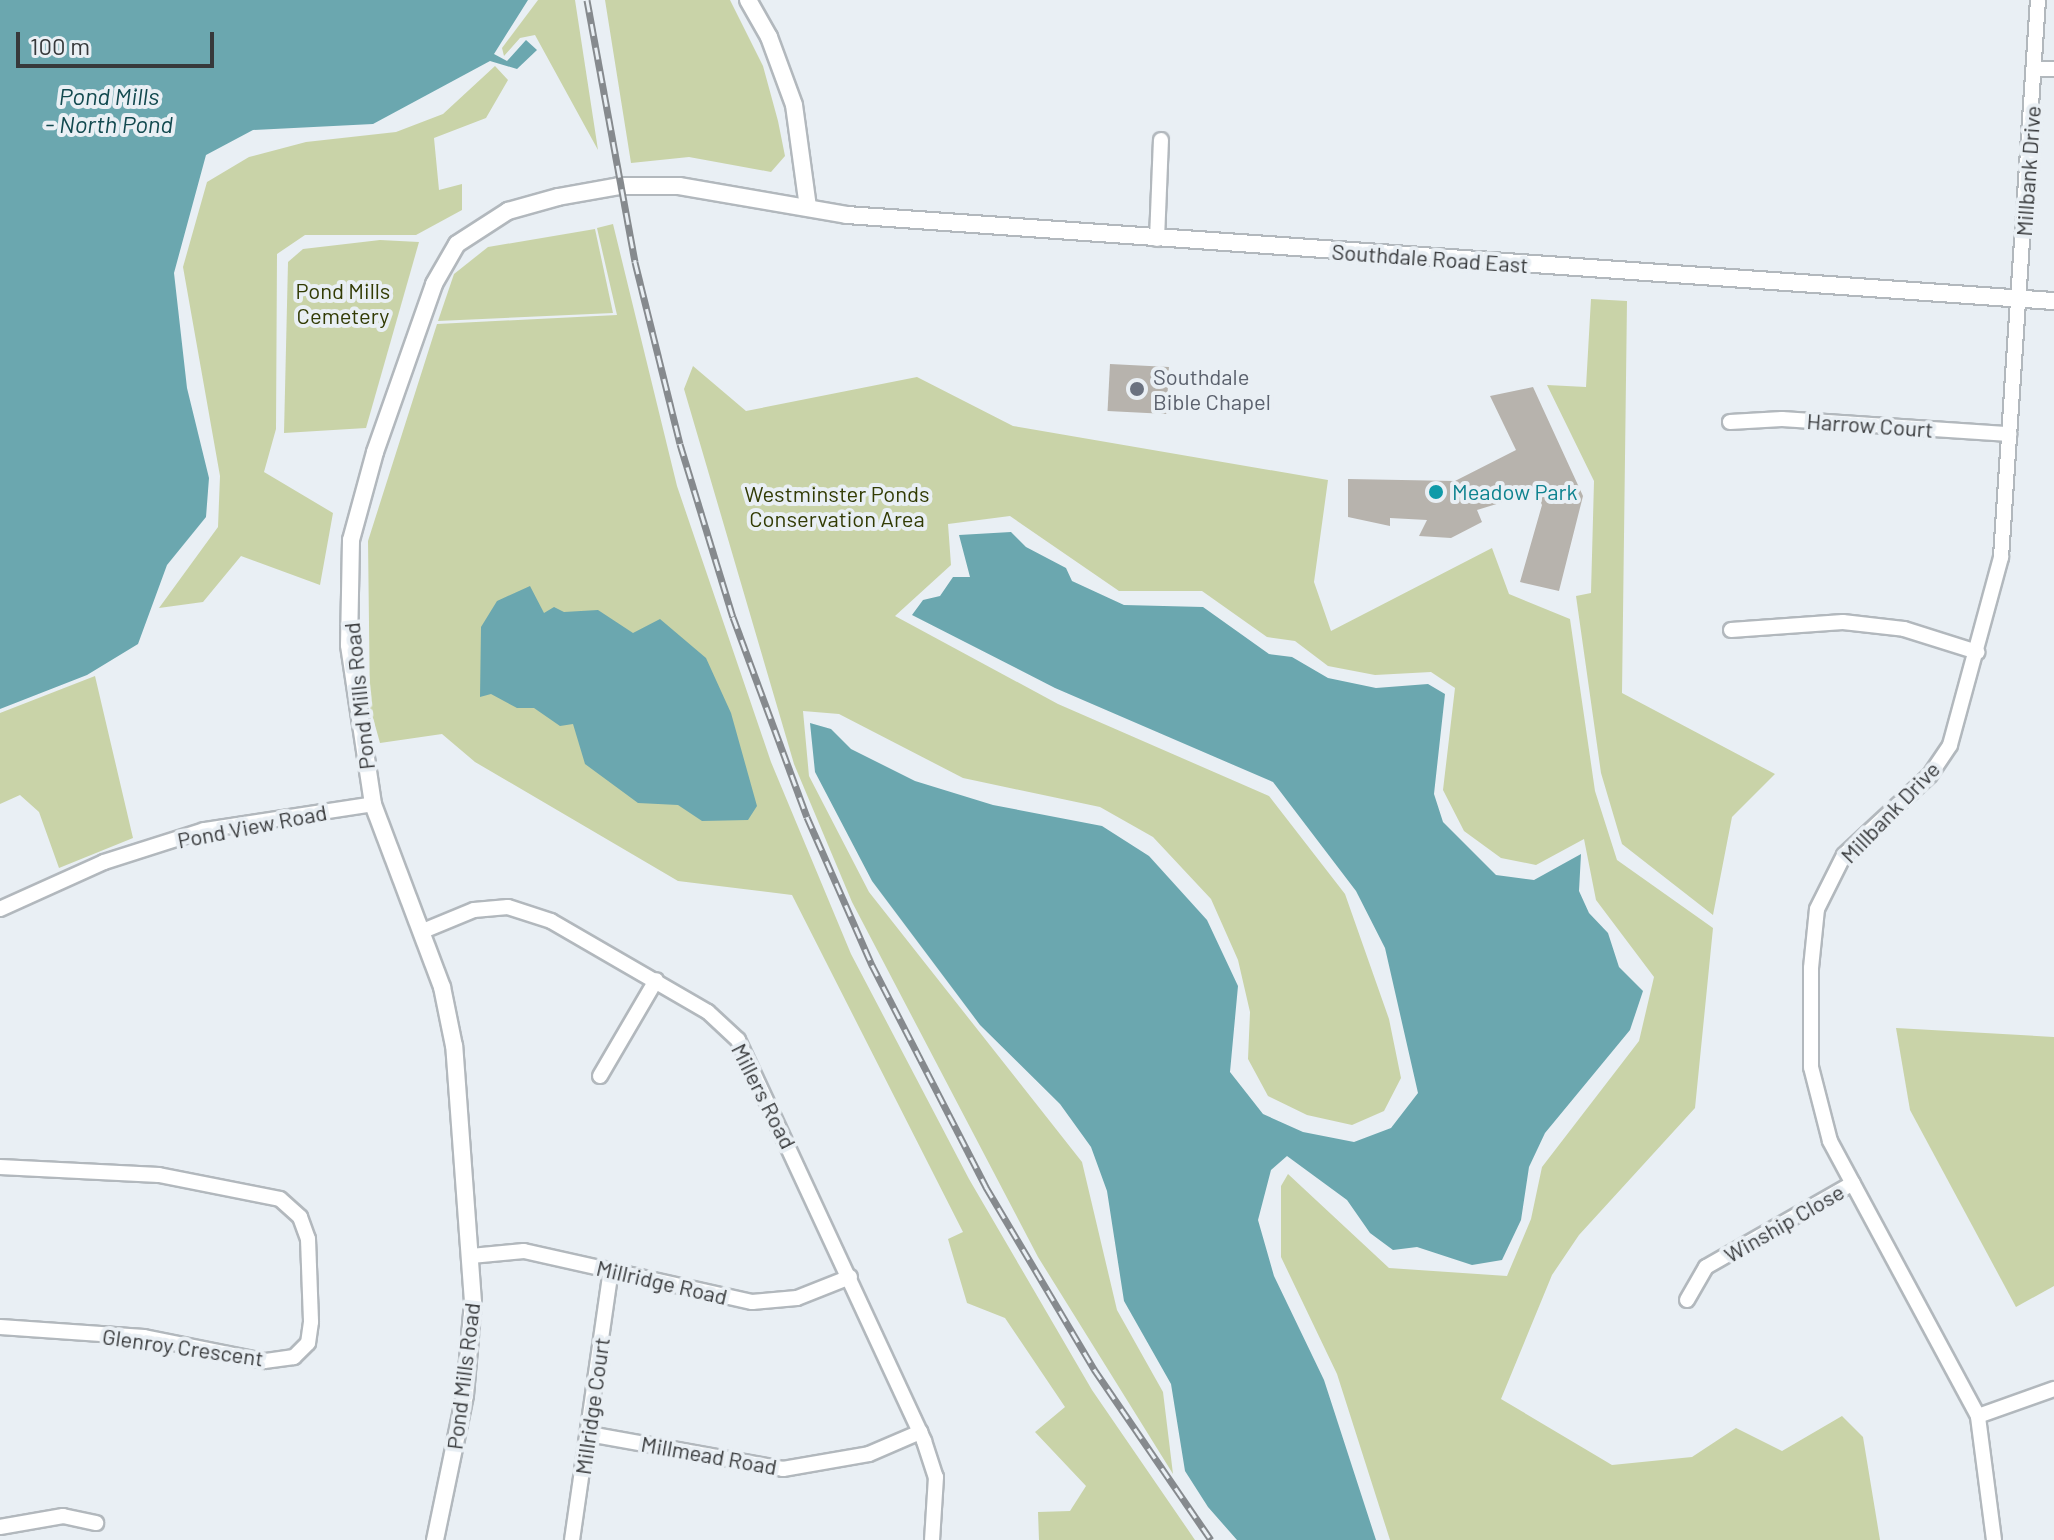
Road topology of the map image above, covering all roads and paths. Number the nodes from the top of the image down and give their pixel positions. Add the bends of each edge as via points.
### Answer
1 (748, 0) edge
2 (2038, 0) edge
3 (2034, 69) junction
4 (2054, 69) edge
5 (1161, 140) dead end
6 (808, 207) junction
7 (1157, 239) junction
8 (2019, 298) junction
9 (2054, 301) edge
10 (1730, 422) dead end
11 (2010, 434) junction
12 (1731, 630) dead end
13 (1977, 652) junction
14 (373, 804) junction
15 (0, 909) edge
16 (423, 931) junction
17 (656, 980) junction
18 (600, 1076) dead end
19 (0, 1167) edge
20 (1853, 1183) junction
21 (471, 1256) junction
22 (611, 1271) junction
23 (850, 1277) junction
24 (1687, 1300) dead end
25 (0, 1327) edge
26 (2054, 1389) edge
27 (1978, 1416) junction
28 (920, 1432) junction
29 (589, 1434) junction
30 (96, 1523) dead end
31 (0, 1527) edge
32 (435, 1540) edge
33 (572, 1540) edge
34 (932, 1540) edge
35 (1994, 1540) edge

1 - 6 main road via 769,37 794,105
2 - 3 street, Millbank Drive
3 - 4 street
3 - 8 street, Millbank Drive
5 - 7 street
6 - 7 main road, Southdale Road East
6 - 14 main road, Pond Mills Road via 679,186 619,186 508,211 457,244 406,358 351,540 349,645
7 - 8 main road, Southdale Road East
8 - 9 main road, Southdale Road East
8 - 11 street, Millbank Drive
10 - 11 street, Harrow Court via 1782,419
11 - 13 street, Millbank Drive via 2001,557
12 - 13 street via 1843,622 1904,629
13 - 20 street, Millbank Drive via 1950,745 1930,775 1844,855 1817,909 1811,1067 1830,1141
14 - 15 street, Pond View Road via 204,830 104,862
14 - 16 main road, Pond Mills Road
16 - 17 street, Millers Road via 474,910 508,907 551,921
16 - 21 main road, Pond Mills Road via 454,1046
17 - 18 street
17 - 23 street, Millers Road via 708,1012 738,1040
19 - 25 street, Glenroy Crescent via 159,1175 280,1199 300,1217 308,1239 311,1322 308,1343 294,1357 264,1361 144,1337
20 - 24 street, Winship Close via 1706,1267
20 - 27 street, Millbank Drive
21 - 22 street, Millridge Road via 524,1251
21 - 32 main road, Pond Mills Road via 465,1395
22 - 23 street, Millridge Road via 773,1303
22 - 29 street, Millridge Court
23 - 28 street, Millers Road
26 - 27 street
27 - 35 street, Millbank Drive
28 - 29 street, Millmead Road via 869,1454 783,1469
28 - 34 street, Millers Road via 936,1477 939,1515
29 - 33 street, Millridge Court
30 - 31 street via 63,1516

